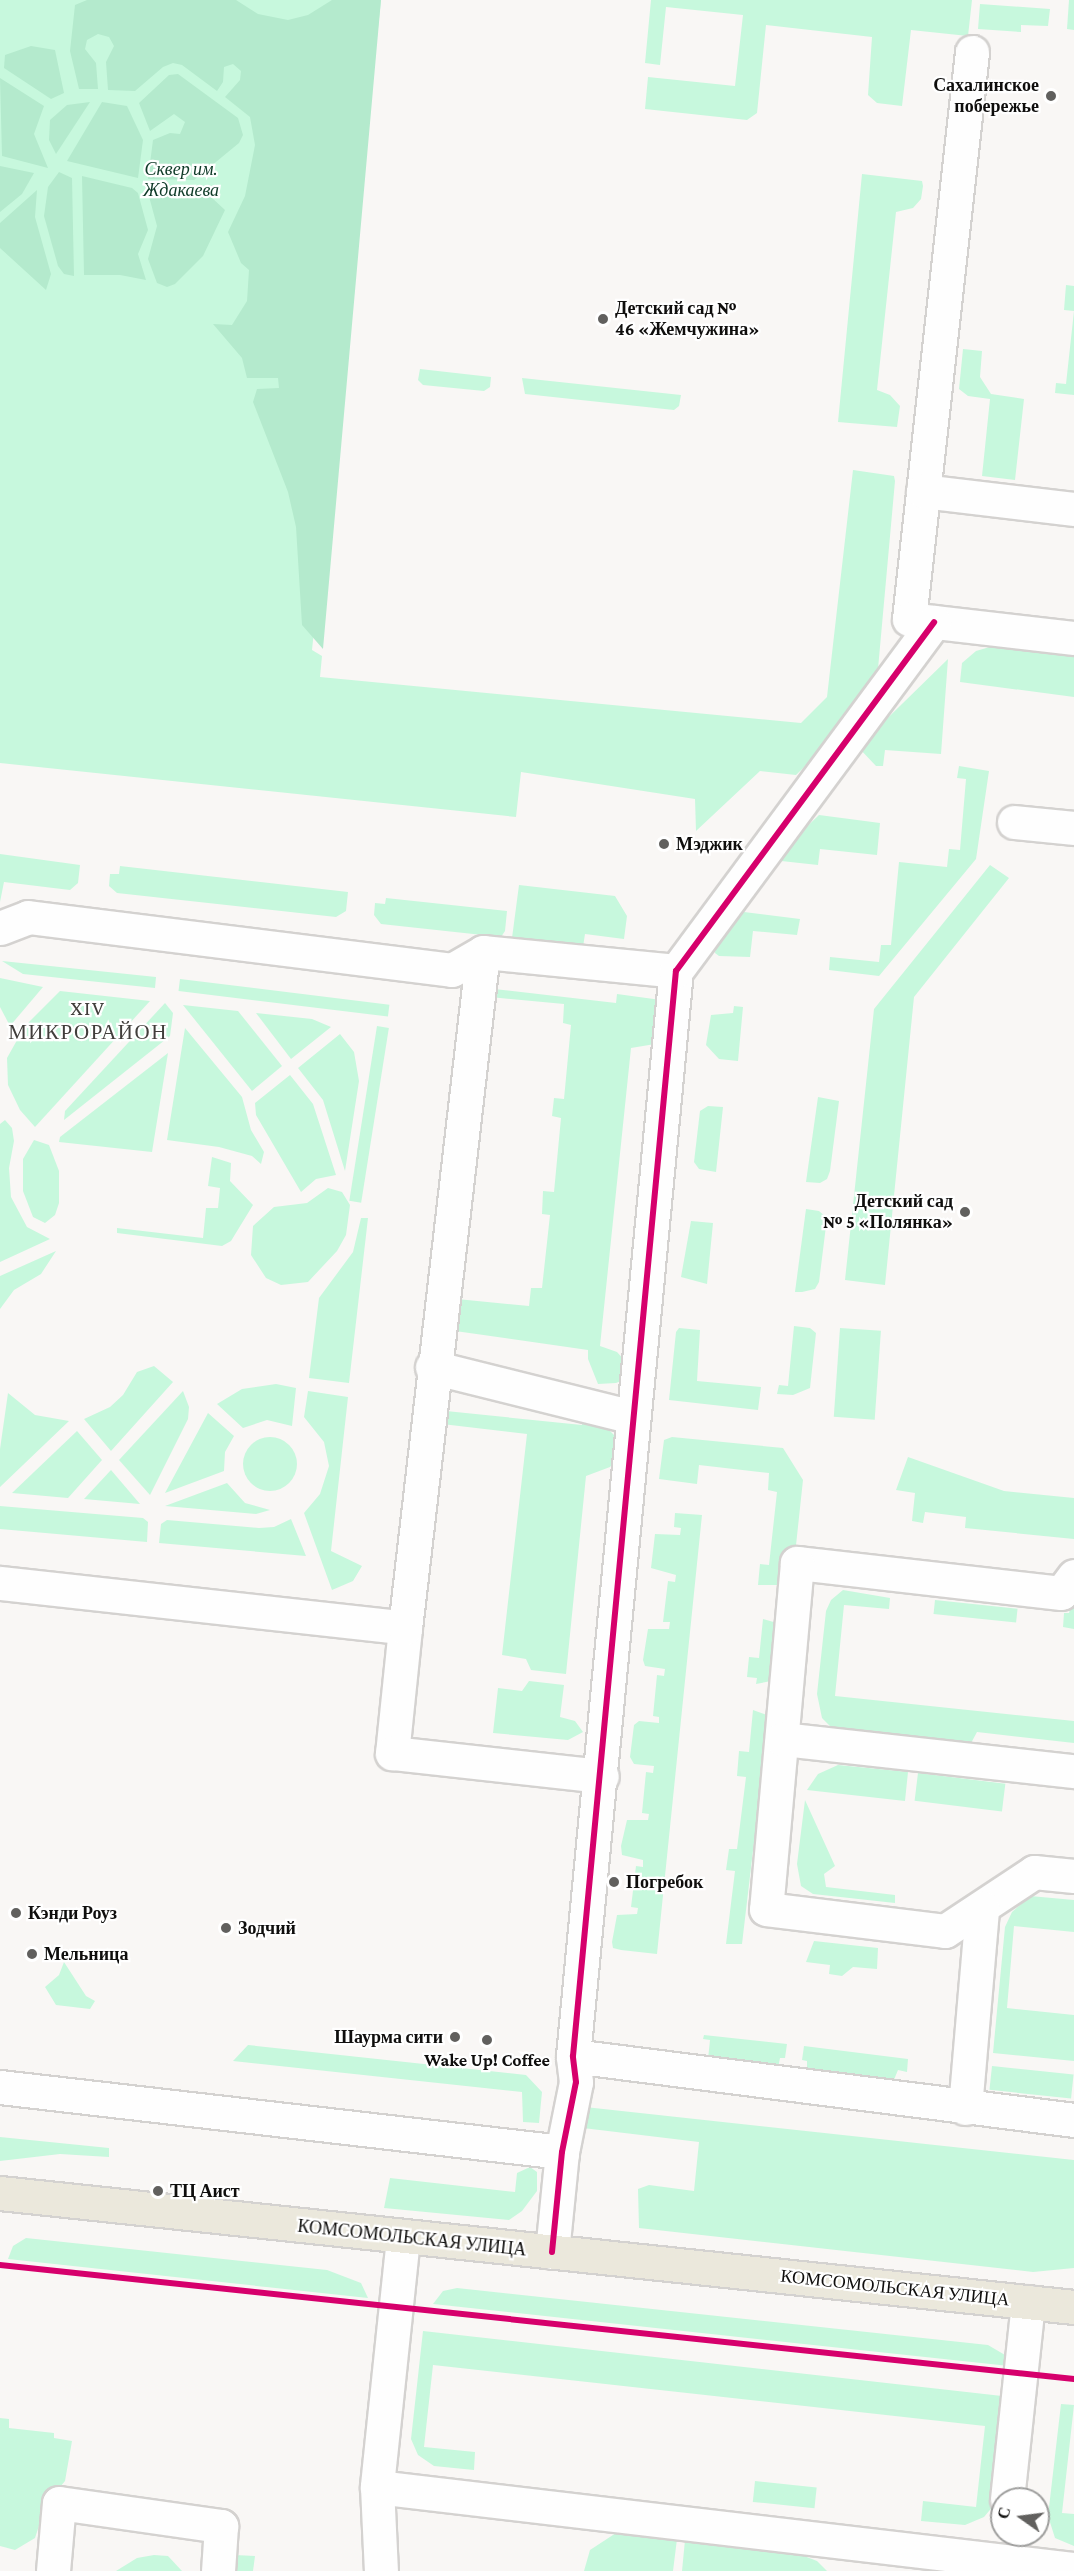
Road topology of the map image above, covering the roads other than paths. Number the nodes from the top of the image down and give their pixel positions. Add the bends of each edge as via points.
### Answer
1 (972, 52) dead end
2 (923, 491) junction
3 (1074, 509) edge
4 (934, 622) junction
5 (1074, 638) edge
6 (1014, 822) dead end
7 (1074, 828) edge
8 (0, 928) edge
9 (483, 952) junction
10 (676, 971) junction
11 (432, 1367) junction
12 (633, 1418) junction
13 (1074, 1576) edge
14 (0, 1583) edge
15 (405, 1628) junction
16 (782, 1739) junction
17 (1074, 1771) edge
18 (602, 1776) junction
19 (1074, 1876) edge
20 (982, 1908) junction
21 (573, 2055) junction
22 (0, 2087) edge
23 (965, 2108) junction
24 (1074, 2120) edge
25 (562, 2152) junction
26 (0, 2193) edge
27 (402, 2238) junction
28 (552, 2252) junction
29 (1028, 2302) junction
30 (1074, 2307) edge
31 (377, 2487) junction
32 (1008, 2487) edge
33 (1002, 2547) edge
34 (874, 2558) edge
35 (1074, 2569) edge
36 (53, 2571) edge
37 (218, 2571) edge
38 (381, 2571) edge

1 - 2 street
2 - 3 street
2 - 4 street via 909,619
4 - 5 street
4 - 10 street
6 - 7 street
8 - 9 street via 28,917 452,970
9 - 10 street
9 - 11 street
10 - 12 street
11 - 12 street
11 - 15 street
12 - 18 street
13 - 16 street via 1061,1593 797,1563
14 - 15 street
15 - 18 street via 392,1752
16 - 17 street
16 - 20 street via 766,1909 945,1931
18 - 21 street
19 - 20 street via 1034,1872
20 - 23 street
21 - 23 street
21 - 25 street via 576,2082
22 - 25 street
23 - 24 street
25 - 28 street
26 - 27 main road, КОМСОМОЛЬСКАЯ УЛИЦА
27 - 28 main road, КОМСОМОЛЬСКАЯ УЛИЦА
27 - 31 street
28 - 29 main road, КОМСОМОЛЬСКАЯ УЛИЦА
29 - 30 main road, КОМСОМОЛЬСКАЯ УЛИЦА
29 - 32 street
31 - 34 street
31 - 38 street
33 - 34 street
33 - 35 street
36 - 37 street via 59,2503 221,2526

